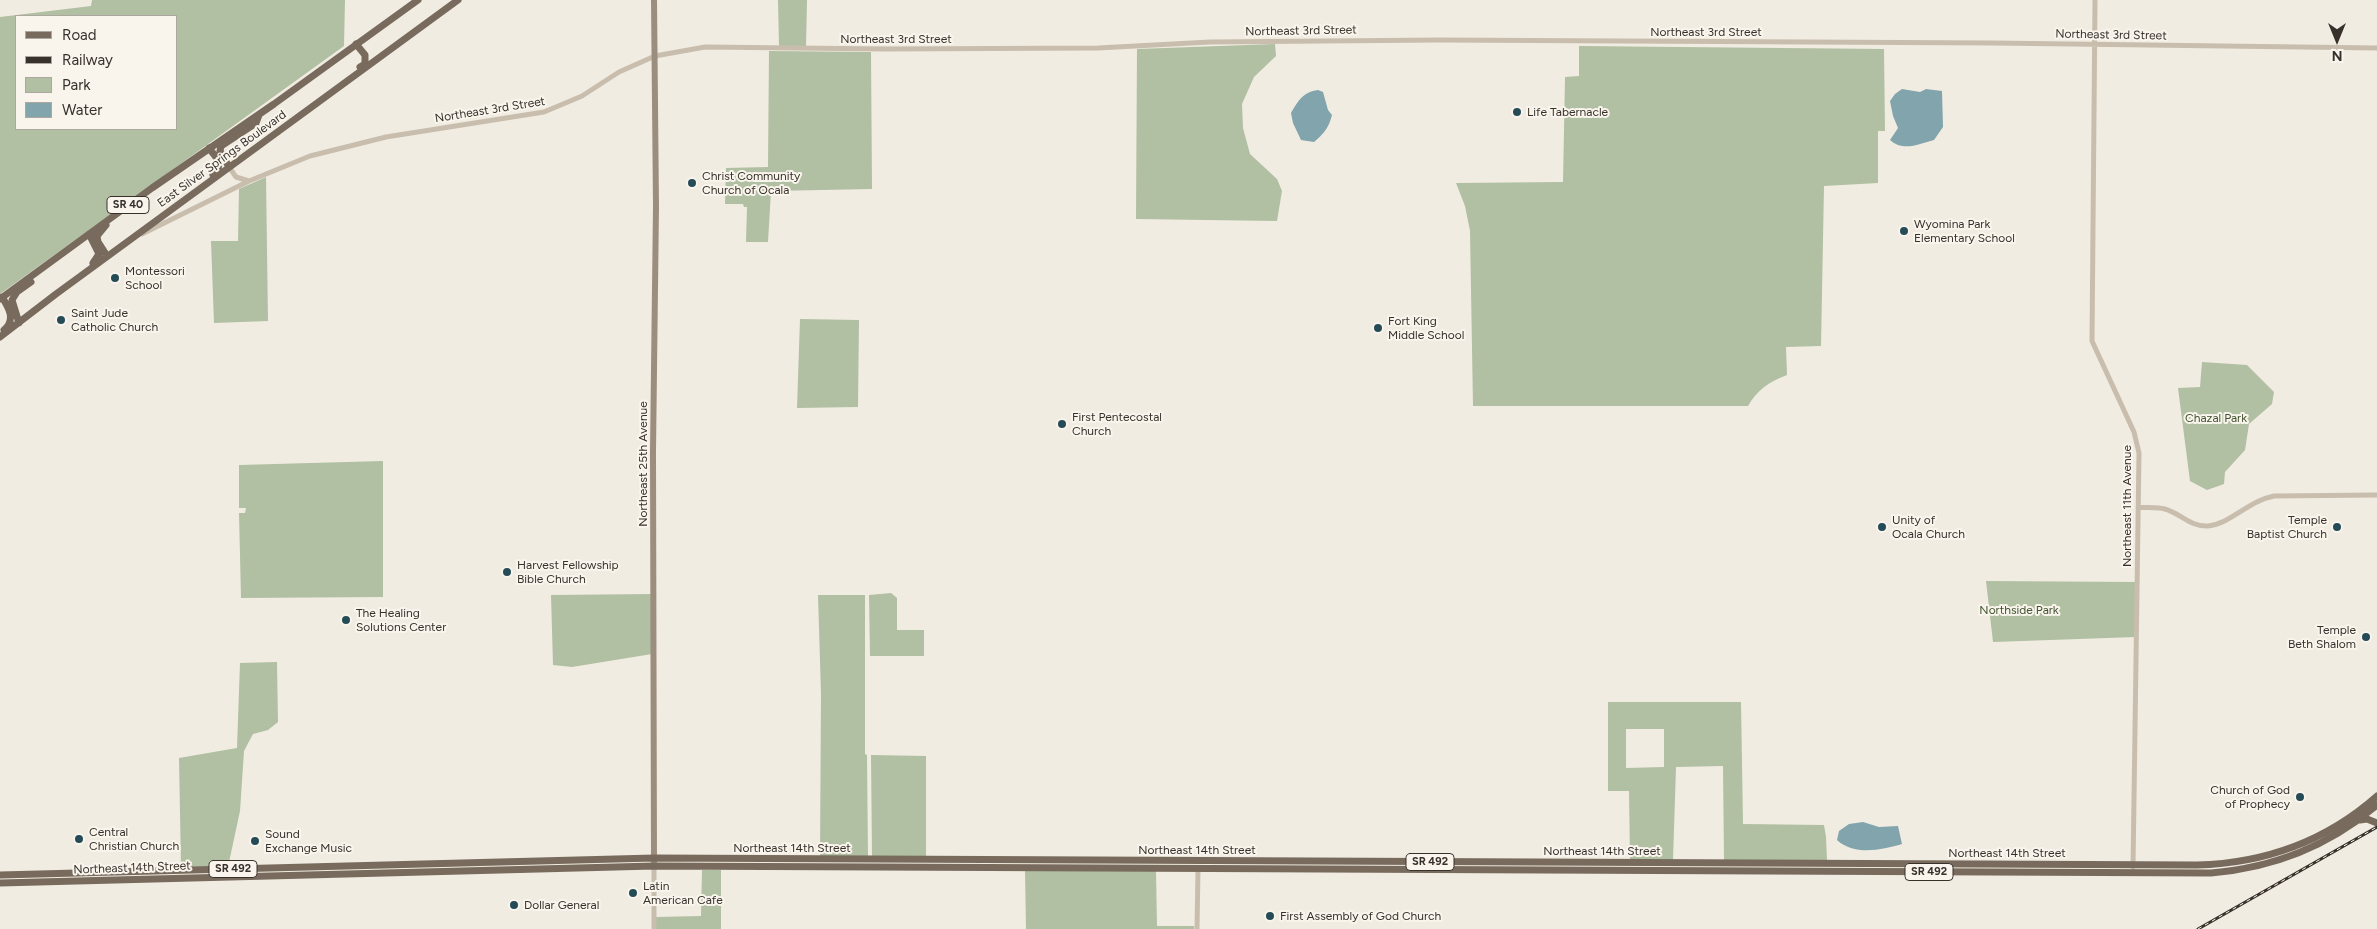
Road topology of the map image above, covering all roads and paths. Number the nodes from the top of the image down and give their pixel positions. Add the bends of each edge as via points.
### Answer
1 (418, 0) edge
2 (458, 0) edge
3 (654, 0) edge
4 (2095, 0) edge
5 (356, 44) junction
6 (2096, 45) junction
7 (2377, 48) edge
8 (655, 56) junction
9 (318, 102) junction
10 (259, 115) junction
11 (209, 148) junction
12 (229, 167) junction
13 (249, 181) junction
14 (152, 188) junction
15 (179, 204) junction
16 (88, 234) junction
17 (130, 239) junction
18 (108, 256) junction
19 (44, 267) junction
20 (59, 291) junction
21 (1, 298) edge
22 (19, 323) junction
23 (0, 333) edge
24 (0, 337) edge
25 (2377, 495) edge
26 (2138, 507) junction
27 (2377, 796) edge
28 (2377, 805) edge
29 (2359, 820) junction
30 (2377, 823) edge
31 (465, 862) junction
32 (654, 862) junction
33 (540, 865) junction
34 (1198, 869) junction
35 (2133, 869) junction
36 (466, 871) junction
37 (0, 875) edge
38 (0, 883) edge
39 (654, 929) edge
40 (1197, 929) edge

1 - 5 main road, East Silver Springs Boulevard / SR 40
2 - 9 main road, East Silver Springs Boulevard / SR 40
3 - 8 main road, Northeast 25th Avenue
4 - 6 street, Northeast 11th Avenue
5 - 9 main road via 365,55 365,64
5 - 10 main road, East Silver Springs Boulevard / SR 40
6 - 7 street, Northeast 3rd Street
6 - 8 street, Northeast 3rd Street via 1315,40 1089,48 887,50 704,47
6 - 26 street, Northeast 11th Avenue via 2092,341 2138,442
8 - 13 street, Northeast 3rd Street via 620,72 582,96 544,112 386,137 310,156
8 - 32 main road, Northeast 25th Avenue
9 - 12 main road, East Silver Springs Boulevard / SR 40
10 - 11 main road, East Silver Springs Boulevard / SR 40
10 - 12 main road via 256,123 221,146 220,151
11 - 14 main road, East Silver Springs Boulevard / SR 40
11 - 15 main road via 219,161 218,171 185,195
12 - 13 street via 236,177
12 - 15 main road, East Silver Springs Boulevard / SR 40
13 - 17 street, Northeast 3rd Street
14 - 16 main road, East Silver Springs Boulevard / SR 40
14 - 18 main road via 151,193 101,229 98,242
15 - 17 main road, East Silver Springs Boulevard / SR 40
16 - 19 main road, East Silver Springs Boulevard / SR 40
16 - 20 main road via 99,254 97,258
17 - 18 main road, East Silver Springs Boulevard / SR 40
18 - 20 main road, East Silver Springs Boulevard / SR 40
19 - 21 main road, East Silver Springs Boulevard / SR 40
19 - 22 main road via 39,276 17,292 12,300
20 - 22 main road, East Silver Springs Boulevard / SR 40
21 - 23 main road via 11,322
22 - 24 main road, East Silver Springs Boulevard / SR 40
25 - 26 street via 2274,496 2263,498 2222,522 2206,526 2192,524 2165,509
26 - 35 street, Northeast 11th Avenue
27 - 35 main road, Northeast 14th Street / SR 492 via 2336,826 2270,855 2220,864
28 - 29 main road, Northeast 14th Street / SR 492
29 - 30 main road
29 - 35 main road, Northeast 14th Street / SR 492 via 2311,848 2253,868 2211,873
31 - 33 main road, Northeast 14th Street / SR 492
31 - 36 main road
31 - 37 main road, Northeast 14th Street / SR 492
32 - 33 main road, Northeast 14th Street / SR 492
32 - 34 main road, Northeast 14th Street / SR 492
32 - 35 main road, Northeast 14th Street / SR 492
32 - 39 street, Northeast 25th Avenue
33 - 36 main road, Northeast 14th Street / SR 492
34 - 35 main road, Northeast 14th Street / SR 492
34 - 40 street
36 - 38 main road, Northeast 14th Street / SR 492

